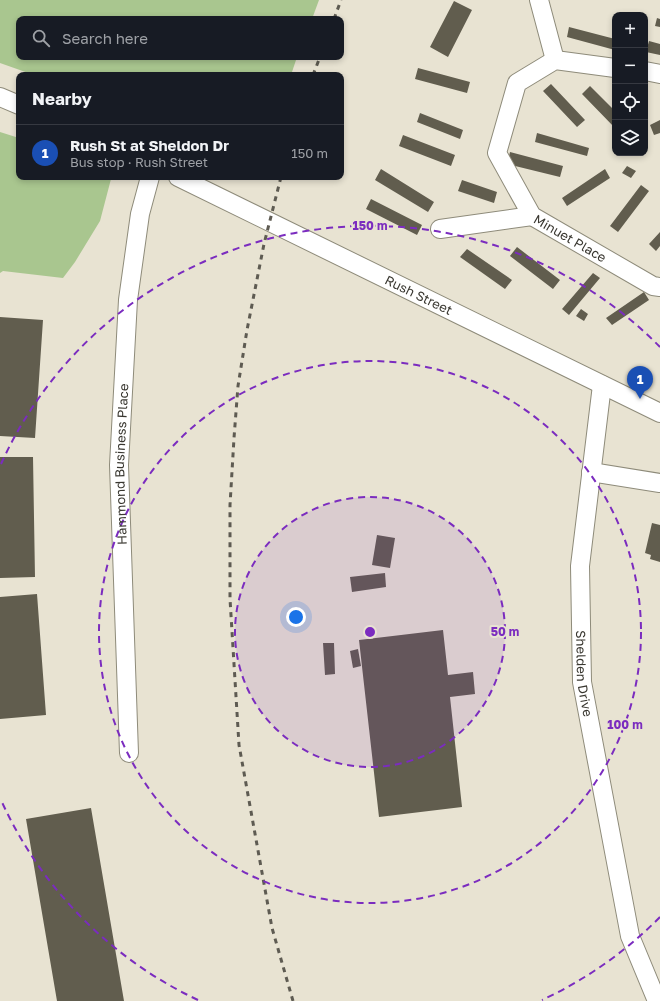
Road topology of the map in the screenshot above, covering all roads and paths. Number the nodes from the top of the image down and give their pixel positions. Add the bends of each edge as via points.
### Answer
1 (539, 0) edge
2 (555, 60) junction
3 (612, 68) edge
4 (648, 72) edge
5 (660, 74) edge
6 (0, 97) edge
7 (16, 104) edge
8 (149, 180) edge
9 (184, 180) edge
10 (532, 216) junction
11 (440, 229) dead end
12 (660, 287) edge
13 (602, 385) junction
14 (660, 413) edge
15 (591, 472) junction
16 (660, 483) edge
17 (129, 753) dead end
18 (657, 1001) edge

1 - 2 street
2 - 3 street
2 - 10 street, Minuet Place via 517,82 498,153
4 - 5 street
6 - 7 street
8 - 17 street, Hammond Business Place via 140,214 128,300 119,465
9 - 13 street, Rush Street
10 - 11 street
10 - 12 street, Minuet Place via 653,286
13 - 14 street, Rush Street
13 - 15 street, Shelden Drive
15 - 16 street
15 - 18 street, Shelden Drive via 580,566 582,682 630,936

